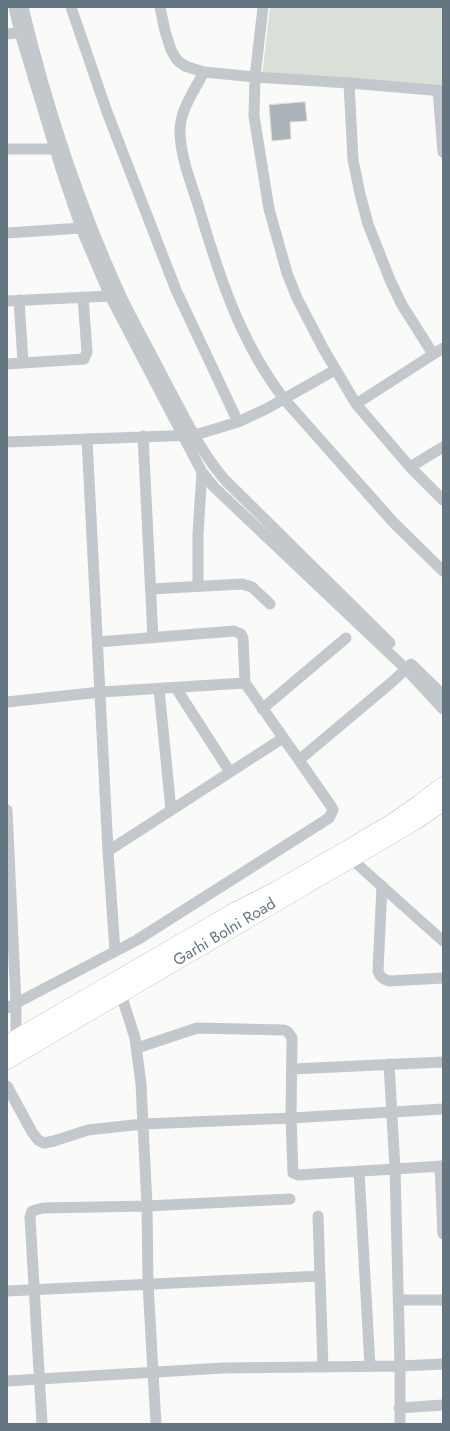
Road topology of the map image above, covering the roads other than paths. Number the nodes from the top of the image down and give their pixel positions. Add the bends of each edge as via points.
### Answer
1 (14, 7) edge
2 (23, 7) edge
3 (71, 7) edge
4 (160, 7) edge
5 (263, 7) edge
6 (24, 33) junction
7 (7, 34) edge
8 (204, 72) junction
9 (255, 77) junction
10 (350, 83) junction
11 (440, 91) edge
12 (7, 149) edge
13 (55, 149) junction
14 (443, 152) edge
15 (81, 228) junction
16 (7, 233) edge
17 (110, 296) junction
18 (83, 297) junction
19 (19, 300) junction
20 (7, 301) edge
21 (443, 348) edge
22 (433, 354) junction
23 (24, 363) junction
24 (7, 364) edge
25 (335, 370) junction
26 (284, 399) junction
27 (356, 404) junction
28 (238, 422) junction
29 (189, 435) junction
30 (142, 436) junction
31 (87, 439) junction
32 (7, 442) edge
33 (443, 447) edge
34 (410, 467) junction
35 (202, 472) junction
36 (443, 500) edge
37 (443, 571) edge
38 (198, 586) junction
39 (150, 589) junction
40 (270, 604) dead end
41 (153, 638) junction
42 (346, 638) dead end
43 (98, 642) junction
44 (406, 669) junction
45 (245, 684) junction
46 (176, 688) junction
47 (159, 689) junction
48 (101, 692) junction
49 (443, 695) edge
50 (7, 702) edge
51 (262, 709) junction
52 (443, 709) edge
53 (283, 738) junction
54 (299, 760) junction
55 (230, 772) junction
56 (443, 785) edge
57 (443, 803) edge
58 (7, 810) edge
59 (171, 810) junction
60 (108, 851) junction
61 (347, 855) junction
62 (382, 886) junction
63 (9, 901) edge
64 (443, 941) edge
65 (115, 951) junction
66 (443, 978) edge
67 (119, 987) junction
68 (11, 1006) edge
69 (12, 1040) edge
70 (137, 1048) junction
71 (12, 1059) edge
72 (443, 1062) edge
73 (389, 1064) junction
74 (292, 1069) junction
75 (7, 1086) edge
76 (443, 1109) edge
77 (392, 1112) junction
78 (291, 1118) junction
79 (143, 1124) junction
80 (442, 1166) edge
81 (396, 1169) junction
82 (359, 1171) junction
83 (290, 1198) dead end
84 (146, 1206) junction
85 (318, 1216) dead end
86 (443, 1234) edge
87 (320, 1276) junction
88 (148, 1284) junction
89 (35, 1289) junction
90 (7, 1290) edge
91 (398, 1300) junction
92 (443, 1300) edge
93 (443, 1364) edge
94 (370, 1366) junction
95 (400, 1366) junction
96 (323, 1367) junction
97 (152, 1372) junction
98 (40, 1379) junction
99 (7, 1381) edge
100 (443, 1406) edge
101 (399, 1408) junction
102 (42, 1424) edge
103 (156, 1424) edge
104 (400, 1424) edge

1 - 6 street
2 - 6 street
3 - 28 street via 176,290
4 - 8 street via 165,32 177,60 185,66
5 - 9 street
6 - 7 street
6 - 13 street
6 - 29 street via 92,226 120,294
8 - 9 street
8 - 26 street via 181,118 181,143 187,169 219,272 238,322 271,383
9 - 10 street
9 - 25 street via 254,116 269,209 287,273 297,298
10 - 11 street
10 - 22 street via 354,160 368,224 402,305
11 - 14 street
12 - 13 street
13 - 15 street
15 - 16 street
15 - 17 street
17 - 18 street
17 - 29 street
18 - 19 street
18 - 23 street via 86,352 84,359
19 - 20 street
19 - 23 street
21 - 22 street
22 - 27 street
23 - 24 street
25 - 26 street
25 - 27 street
26 - 28 street
26 - 37 street via 393,522
27 - 34 street
28 - 29 street
29 - 30 street
29 - 35 street
29 - 49 street via 225,480
30 - 31 street
30 - 39 street
31 - 32 street
31 - 43 street
33 - 34 street
34 - 36 street
35 - 38 street
35 - 44 street
38 - 39 street
38 - 40 street via 247,585
39 - 41 street
41 - 43 street
41 - 45 street via 238,632 243,638
42 - 51 street
43 - 48 street
44 - 52 street
44 - 54 street
45 - 46 street
45 - 51 street
46 - 47 street
46 - 55 street
47 - 48 street
47 - 59 street
48 - 50 street
48 - 60 street
51 - 53 street
53 - 54 street
53 - 55 street
54 - 65 street via 331,806 329,818 137,940
55 - 59 street
56 - 61 main road, Garhi Bolni Road
57 - 61 main road, Garhi Bolni Road via 415,822
58 - 63 street
59 - 60 street
60 - 65 street
61 - 62 street
61 - 67 main road, Garhi Bolni Road via 262,911
62 - 64 street
62 - 66 street via 378,971 380,976 389,981
63 - 68 street
65 - 68 street
67 - 69 main road, Garhi Bolni Road
67 - 70 street
67 - 71 main road, Garhi Bolni Road
68 - 69 street
69 - 71 street
70 - 74 street via 197,1028 284,1030 292,1038
70 - 79 street
72 - 73 street
73 - 74 street
73 - 77 street
74 - 78 street
75 - 79 street via 32,1132 38,1140 44,1142 88,1130
76 - 77 street
77 - 78 street
77 - 81 street
78 - 79 street
78 - 82 street via 293,1174
79 - 84 street
80 - 81 street
80 - 86 street
81 - 82 street
81 - 91 street
82 - 94 street
83 - 84 street
84 - 88 street
84 - 89 street via 43,1208 32,1211 30,1217
85 - 87 street
87 - 88 street
87 - 96 street
88 - 89 street
88 - 97 street
89 - 90 street
89 - 98 street
91 - 92 street
91 - 95 street
93 - 95 street
94 - 95 street
94 - 96 street
95 - 101 street
96 - 97 street
97 - 98 street
97 - 103 street
98 - 99 street
98 - 102 street
100 - 101 street
101 - 104 street

